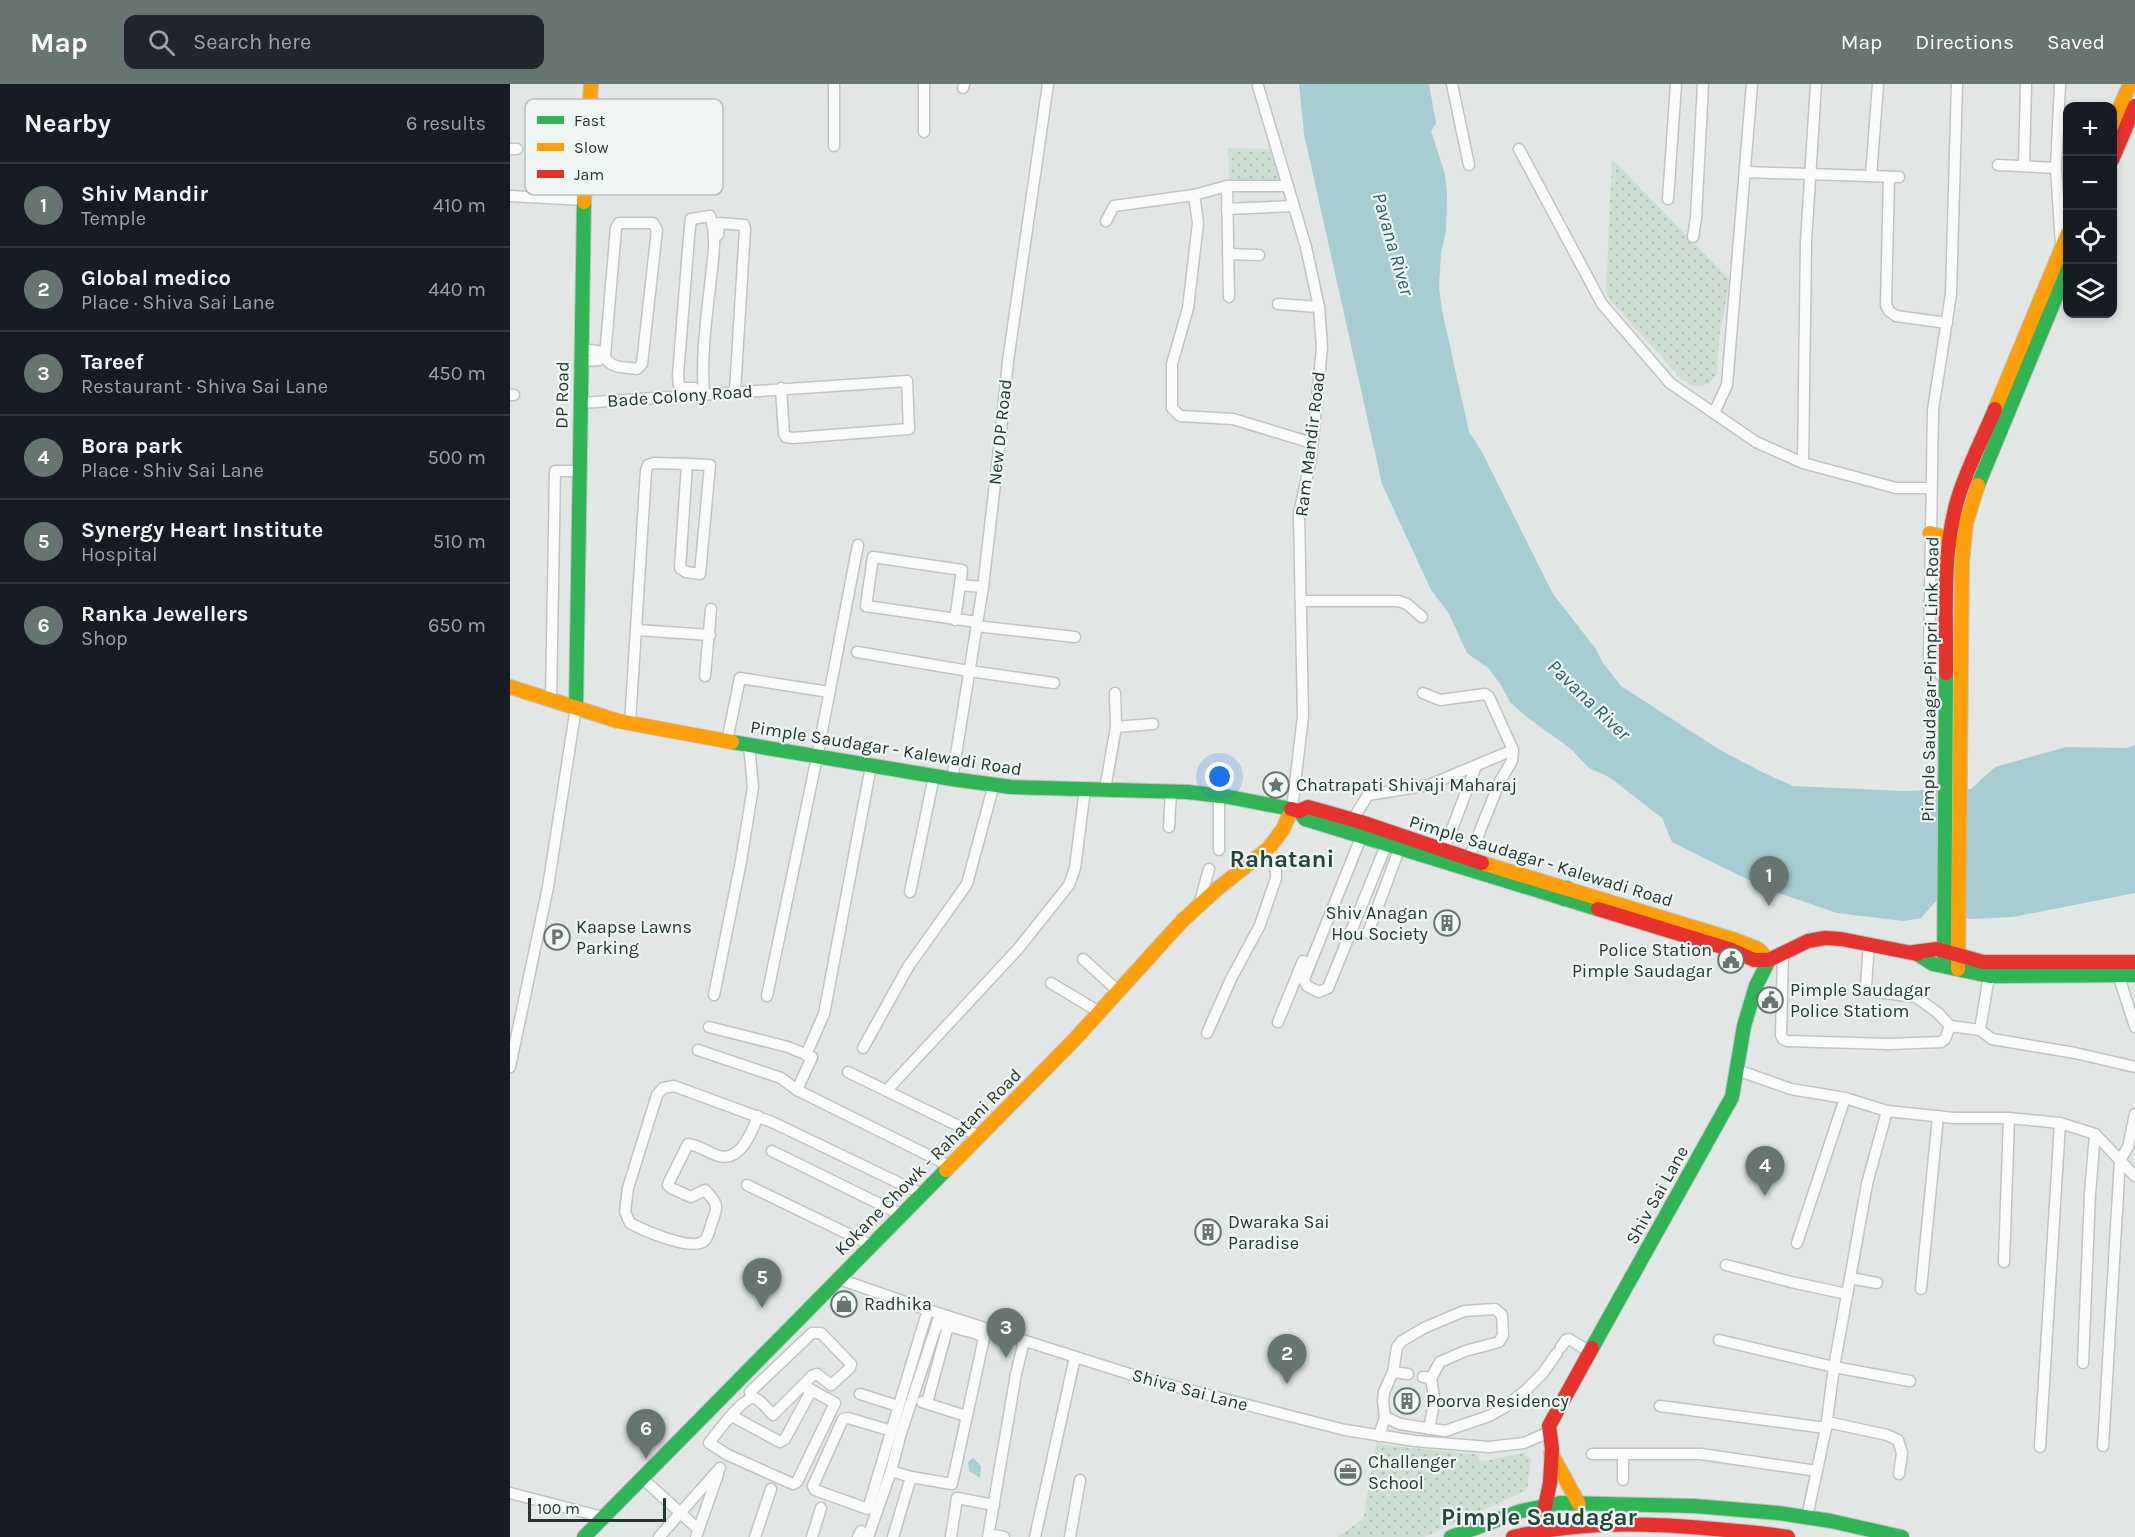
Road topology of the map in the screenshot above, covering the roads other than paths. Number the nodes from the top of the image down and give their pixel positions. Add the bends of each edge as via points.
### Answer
1 (591, 84) edge
2 (834, 84) edge
3 (924, 84) edge
4 (1048, 84) edge
5 (1452, 84) edge
6 (1676, 84) edge
7 (1703, 84) edge
8 (1752, 84) edge
9 (1816, 84) edge
10 (1878, 84) edge
11 (1957, 84) edge
12 (2026, 84) edge
13 (2060, 84) edge
14 (2130, 84) edge
15 (1258, 86) dead end
16 (590, 99) edge
17 (2135, 106) edge
18 (2117, 114) edge
19 (924, 132) dead end
20 (834, 146) dead end
21 (1520, 149) dead end
22 (2114, 156) edge
23 (1469, 165) dead end
24 (1998, 165) dead end
25 (2024, 166) junction
26 (2056, 168) junction
27 (1744, 172) junction
28 (1810, 173) junction
29 (1871, 176) junction
30 (1227, 186) junction
31 (1288, 186) junction
32 (584, 195) edge
33 (1194, 195) junction
34 (510, 196) edge
35 (1668, 199) dead end
36 (584, 200) junction
37 (1294, 206) junction
38 (1227, 209) junction
39 (1106, 221) dead end
40 (1693, 237) dead end
41 (2063, 240) edge
42 (2063, 252) edge
43 (1228, 254) junction
44 (1259, 255) dead end
45 (2063, 278) edge
46 (1228, 297) dead end
47 (1278, 304) dead end
48 (1319, 307) junction
49 (1947, 323) junction
50 (591, 356) junction
51 (781, 388) junction
52 (735, 390) junction
53 (707, 391) junction
54 (580, 403) junction
55 (1714, 413) junction
56 (1312, 443) junction
57 (1803, 463) junction
58 (687, 464) junction
59 (580, 471) junction
60 (1931, 489) junction
61 (1930, 533) junction
62 (1949, 538) junction
63 (1964, 543) junction
64 (858, 545) dead end
65 (960, 585) junction
66 (983, 587) junction
67 (1301, 601) junction
68 (711, 609) dead end
69 (1422, 617) dead end
70 (955, 620) junction
71 (977, 624) junction
72 (637, 630) junction
73 (710, 635) junction
74 (1074, 637) dead end
75 (857, 652) dead end
76 (969, 671) junction
77 (705, 676) dead end
78 (1946, 680) junction
79 (1054, 683) dead end
80 (510, 687) edge
81 (829, 692) junction
82 (1115, 693) dead end
83 (1423, 693) dead end
84 (551, 700) junction
85 (576, 707) junction
86 (630, 723) junction
87 (1154, 724) dead end
88 (1116, 727) junction
89 (727, 741) junction
90 (749, 745) junction
91 (1953, 745) junction
92 (1513, 750) junction
93 (817, 757) junction
94 (871, 766) junction
95 (1476, 766) junction
96 (934, 776) junction
97 (952, 779) junction
98 (994, 784) junction
99 (1085, 789) junction
100 (1105, 789) junction
101 (1171, 791) junction
102 (1219, 795) junction
103 (1295, 810) junction
104 (1169, 827) dead end
105 (1356, 828) junction
106 (1394, 845) junction
107 (1269, 848) junction
108 (1219, 850) dead end
109 (1444, 850) junction
110 (1469, 858) junction
111 (1209, 869) dead end
112 (910, 892) dead end
113 (1566, 894) junction
114 (1199, 905) junction
115 (1368, 933) dead end
116 (1869, 944) junction
117 (1783, 952) junction
118 (1914, 952) junction
119 (1952, 953) junction
120 (1083, 959) dead end
121 (1769, 960) junction
122 (2115, 961) junction
123 (2135, 962) edge
124 (1944, 966) junction
125 (1958, 969) junction
126 (2135, 975) edge
127 (1989, 976) junction
128 (2117, 976) junction
129 (1051, 983) dead end
130 (1118, 991) junction
131 (714, 994) dead end
132 (767, 996) dead end
133 (1099, 1012) junction
134 (1278, 1022) dead end
135 (1950, 1026) junction
136 (709, 1027) dead end
137 (2135, 1028) edge
138 (1980, 1030) junction
139 (1207, 1033) dead end
140 (863, 1048) dead end
141 (698, 1050) dead end
142 (806, 1055) junction
143 (510, 1067) edge
144 (2135, 1067) edge
145 (1737, 1070) junction
146 (848, 1072) dead end
147 (797, 1090) junction
148 (887, 1090) junction
149 (1845, 1098) junction
150 (1887, 1111) junction
151 (2135, 1114) edge
152 (758, 1116) junction
153 (1938, 1116) junction
154 (2009, 1118) junction
155 (2060, 1122) junction
156 (2095, 1134) junction
157 (979, 1137) junction
158 (772, 1151) dead end
159 (732, 1154) junction
160 (2120, 1160) junction
161 (735, 1165) dead end
162 (950, 1166) junction
163 (2135, 1176) edge
164 (747, 1185) dead end
165 (922, 1194) junction
166 (902, 1215) junction
167 (1797, 1243) dead end
168 (871, 1245) junction
169 (2004, 1262) dead end
170 (1726, 1265) dead end
171 (1850, 1278) junction
172 (839, 1279) junction
173 (1877, 1283) dead end
174 (1921, 1289) dead end
175 (1847, 1294) junction
176 (928, 1311) junction
177 (942, 1321) junction
178 (1719, 1340) dead end
179 (1024, 1341) junction
180 (1590, 1352) junction
181 (1075, 1357) junction
182 (2083, 1363) dead end
183 (1834, 1367) junction
184 (1393, 1372) junction
185 (1408, 1374) dead end
186 (1910, 1381) dead end
187 (807, 1389) junction
188 (726, 1393) junction
189 (860, 1394) dead end
190 (754, 1398) junction
191 (914, 1399) junction
192 (927, 1403) junction
193 (740, 1406) junction
194 (898, 1406) junction
195 (1660, 1406) dead end
196 (732, 1416) junction
197 (966, 1416) junction
198 (1385, 1418) junction
199 (1827, 1425) junction
200 (1429, 1429) junction
201 (892, 1431) junction
202 (1548, 1435) junction
203 (1379, 1436) junction
204 (2103, 1446) dead end
205 (2040, 1447) dead end
206 (1551, 1454) junction
207 (1592, 1454) dead end
208 (1623, 1455) junction
209 (891, 1471) junction
210 (1817, 1471) junction
211 (1899, 1474) dead end
212 (911, 1477) junction
213 (642, 1478) junction
214 (1080, 1480) dead end
215 (1623, 1480) dead end
216 (771, 1489) dead end
217 (510, 1493) edge
218 (994, 1504) junction
219 (1579, 1504) junction
220 (1542, 1507) junction
221 (821, 1508) dead end
222 (681, 1513) junction
223 (603, 1517) junction
224 (1807, 1517) junction
225 (697, 1533) edge
226 (1534, 1534) edge
227 (862, 1535) edge
228 (988, 1535) edge
229 (584, 1537) edge
230 (658, 1537) edge
231 (755, 1537) edge
232 (812, 1537) edge
233 (892, 1537) edge
234 (951, 1537) edge
235 (1004, 1537) edge
236 (1035, 1537) edge
237 (1070, 1537) edge
238 (1451, 1537) edge
239 (1513, 1537) edge
240 (1788, 1537) edge
241 (1902, 1537) edge

1 - 16 street, DP Road
2 - 20 street
3 - 19 street
4 - 66 street, New DP Road via 1008,361
5 - 23 street
6 - 35 street
7 - 40 street
8 - 27 street
9 - 28 street
10 - 29 street
11 - 49 street via 1953,258
12 - 25 street
13 - 26 street
14 - 18 street
15 - 31 street, Ram Mandir Road
17 - 22 street
21 - 55 street via 1602,304 1670,383
24 - 25 street
25 - 26 street
26 - 41 street
27 - 28 street
27 - 55 street via 1727,385
28 - 29 street
28 - 57 street
29 - 49 street via 1894,177 1886,305 1889,311 1896,316
30 - 31 street
30 - 33 street
30 - 38 street
31 - 37 street, Ram Mandir Road
32 - 36 street, DP Road
33 - 39 street via 1114,206
33 - 56 street via 1198,223 1188,308 1172,364 1172,408 1180,416 1233,419
34 - 36 street
36 - 50 street, DP Road
37 - 38 street
37 - 48 street, Ram Mandir Road
38 - 43 street
42 - 62 street, Pimple Saudagar-Pimpri Link Road via 1958,498
43 - 44 street
43 - 46 street
45 - 63 street, Pimple Saudagar-Pimpri Link Road via 1971,503
47 - 48 street
48 - 56 street, Ram Mandir Road via 1322,348
49 - 60 street via 1933,410
50 - 50 street via 611,365 638,369 642,364 657,230 653,223 618,223
50 - 54 street, DP Road
51 - 51 street, Bade Colony Road via 907,381 909,429 786,437
51 - 52 street, Bade Colony Road
52 - 53 street, Bade Colony Road
52 - 53 street via 745,229 744,225 719,224
53 - 53 street via 714,238 710,216 691,219 678,375 679,388
53 - 54 street, Bade Colony Road
54 - 59 street, DP Road
55 - 57 street via 1756,442
56 - 67 street, Ram Mandir Road via 1299,514
57 - 60 street via 1896,488
58 - 58 street via 680,568 700,574 710,465
58 - 72 street via 654,463 646,471
59 - 84 street via 555,471
59 - 85 street, DP Road
60 - 61 street
61 - 62 street
61 - 78 street via 1929,657
62 - 63 street
62 - 78 street, Pimple Saudagar-Pimpri Link Road
63 - 91 street, Pimple Saudagar-Pimpri Link Road
64 - 81 street
65 - 66 street
65 - 70 street
65 - 70 street via 962,570 873,558 866,606
66 - 71 street, New DP Road
67 - 69 street via 1398,601
67 - 103 street, Ram Mandir Road via 1304,716
68 - 73 street
70 - 71 street
71 - 74 street
71 - 76 street, New DP Road
72 - 73 street
72 - 86 street
73 - 77 street
75 - 76 street
76 - 79 street
76 - 97 street, New DP Road
78 - 91 street, Pimple Saudagar-Pimpri Link Road
80 - 84 street, Pimple Saudagar - Kalewadi Road
81 - 89 street via 740,678
81 - 93 street
82 - 88 street
83 - 92 street via 1440,700 1485,694
84 - 85 street, Pimple Saudagar - Kalewadi Road
85 - 86 street, Pimple Saudagar - Kalewadi Road
85 - 143 street via 548,887
86 - 89 street, Pimple Saudagar - Kalewadi Road
87 - 88 street
88 - 100 street
89 - 90 street, Pimple Saudagar - Kalewadi Road
90 - 93 street, Pimple Saudagar - Kalewadi Road
90 - 131 street via 753,787
91 - 119 street, Pimple Saudagar-Pimpri Link Road
92 - 95 street
92 - 110 street via 1512,761
93 - 94 street, Pimple Saudagar - Kalewadi Road
93 - 132 street
94 - 96 street, Pimple Saudagar - Kalewadi Road
94 - 142 street via 824,1014
95 - 105 street via 1429,785 1368,795
95 - 109 street
96 - 97 street, Pimple Saudagar - Kalewadi Road
96 - 112 street
97 - 98 street, Pimple Saudagar - Kalewadi Road
98 - 99 street, Pimple Saudagar - Kalewadi Road
98 - 140 street via 967,884 908,967
99 - 100 street, Pimple Saudagar - Kalewadi Road
99 - 148 street via 1069,885 1018,949
100 - 101 street, Pimple Saudagar - Kalewadi Road
101 - 102 street, Pimple Saudagar - Kalewadi Road
101 - 104 street
102 - 103 street, Pimple Saudagar - Kalewadi Road
102 - 108 street
103 - 105 street, Pimple Saudagar - Kalewadi Road via 1308,807
103 - 107 street, Kokane Chowk - Rahatani Road
105 - 106 street, Pimple Saudagar - Kalewadi Road
105 - 106 street via 1304,980 1319,992 1328,988
105 - 109 street, Pimple Saudagar - Kalewadi Road
105 - 134 street
106 - 113 street, Pimple Saudagar - Kalewadi Road
106 - 115 street
107 - 114 street, Kokane Chowk - Rahatani Road
107 - 139 street via 1276,878 1260,925
109 - 110 street, Pimple Saudagar - Kalewadi Road
110 - 113 street, Pimple Saudagar - Kalewadi Road
111 - 114 street
113 - 121 street, Pimple Saudagar - Kalewadi Road via 1754,960
114 - 130 street, Kokane Chowk - Rahatani Road
116 - 117 street via 1824,938
116 - 118 street
116 - 135 street via 1868,991 1916,997
117 - 121 street
117 - 135 street via 1781,1035 1787,1041 1941,1042
118 - 119 street via 1937,949
118 - 124 street
119 - 122 street via 1983,962
119 - 124 street
119 - 125 street
120 - 130 street
121 - 145 street, Shiv Sai Lane via 1744,1026
122 - 123 street
122 - 128 street
124 - 125 street
125 - 127 street
126 - 128 street
127 - 128 street
127 - 138 street
128 - 137 street
129 - 133 street
130 - 133 street, Kokane Chowk - Rahatani Road
133 - 157 street, Kokane Chowk - Rahatani Road
135 - 138 street
136 - 142 street
138 - 144 street via 1992,1039
141 - 147 street via 781,1077
142 - 147 street via 812,1058
145 - 149 street via 1791,1089
145 - 180 street, Shiv Sai Lane via 1732,1097
146 - 148 street
147 - 162 street
148 - 157 street
149 - 150 street
149 - 167 street
150 - 153 street
150 - 171 street via 1867,1184
151 - 160 street via 2128,1147
152 - 159 street via 746,1143
152 - 159 street via 674,1086 663,1088 657,1095 628,1188 625,1212 630,1223 691,1245 706,1239 717,1209 715,1202 705,1190 691,1197 671,1188 669,1182 688,1144 721,1157
152 - 165 street
153 - 154 street
153 - 174 street
154 - 155 street
154 - 169 street
155 - 156 street
155 - 205 street
156 - 160 street
156 - 182 street
157 - 162 street, Kokane Chowk - Rahatani Road
158 - 166 street
159 - 161 street
160 - 163 street
160 - 204 street
162 - 165 street, Kokane Chowk - Rahatani Road
164 - 168 street
165 - 166 street, Kokane Chowk - Rahatani Road
166 - 168 street, Kokane Chowk - Rahatani Road
168 - 172 street, Kokane Chowk - Rahatani Road
170 - 175 street
171 - 173 street
171 - 175 street
172 - 176 street, Shiva Sai Lane
172 - 188 street, Kokane Chowk - Rahatani Road
175 - 183 street
176 - 177 street, Shiva Sai Lane
176 - 194 street
177 - 179 street, Shiva Sai Lane
177 - 191 street
177 - 192 street
177 - 197 street via 984,1338
178 - 183 street
179 - 181 street, Shiva Sai Lane
179 - 218 street
180 - 200 street via 1566,1340 1543,1373 1505,1407 1445,1431
180 - 202 street, Shiv Sai Lane via 1551,1422
181 - 203 street, Shiva Sai Lane via 1242,1405
181 - 236 street
183 - 186 street
183 - 199 street
184 - 185 street
184 - 198 street via 1384,1392
184 - 200 street via 1398,1347 1413,1334 1464,1311 1499,1311 1503,1320 1501,1340 1440,1362 1427,1378 1433,1402
187 - 190 street via 773,1415
187 - 190 street via 812,1376 817,1374 828,1384 835,1384 851,1366 819,1332 812,1333 750,1392
187 - 196 street via 785,1439 780,1442
187 - 196 street via 835,1403 793,1484 709,1443
188 - 193 street via 729,1404
188 - 213 street, Kokane Chowk - Rahatani Road
189 - 194 street
190 - 193 street
191 - 192 street
191 - 209 street
192 - 197 street
193 - 196 street
194 - 201 street
195 - 199 street
197 - 212 street via 952,1484
198 - 200 street
198 - 203 street
199 - 210 street
199 - 211 street via 1898,1440 1902,1453
201 - 201 street via 868,1509 814,1490 843,1419
202 - 203 street, Shiva Sai Lane via 1524,1443 1489,1447
202 - 206 street
202 - 220 street, Shiv Sai Lane via 1542,1444
206 - 219 street
206 - 220 street
207 - 208 street
208 - 210 street via 1701,1454
208 - 215 street
209 - 212 street
209 - 227 street
210 - 224 street
212 - 233 street
213 - 222 street
213 - 223 street, Kokane Chowk - Rahatani Road
214 - 237 street
216 - 231 street
217 - 223 street
218 - 228 street
218 - 234 street via 957,1498
219 - 220 street
219 - 224 street via 1695,1506
220 - 226 street
220 - 238 street
221 - 232 street
222 - 225 street
222 - 225 street via 720,1468
222 - 230 street
223 - 229 street, Kokane Chowk - Rahatani Road
224 - 241 street
226 - 239 street
226 - 240 street via 1638,1526 1693,1527
228 - 235 street

